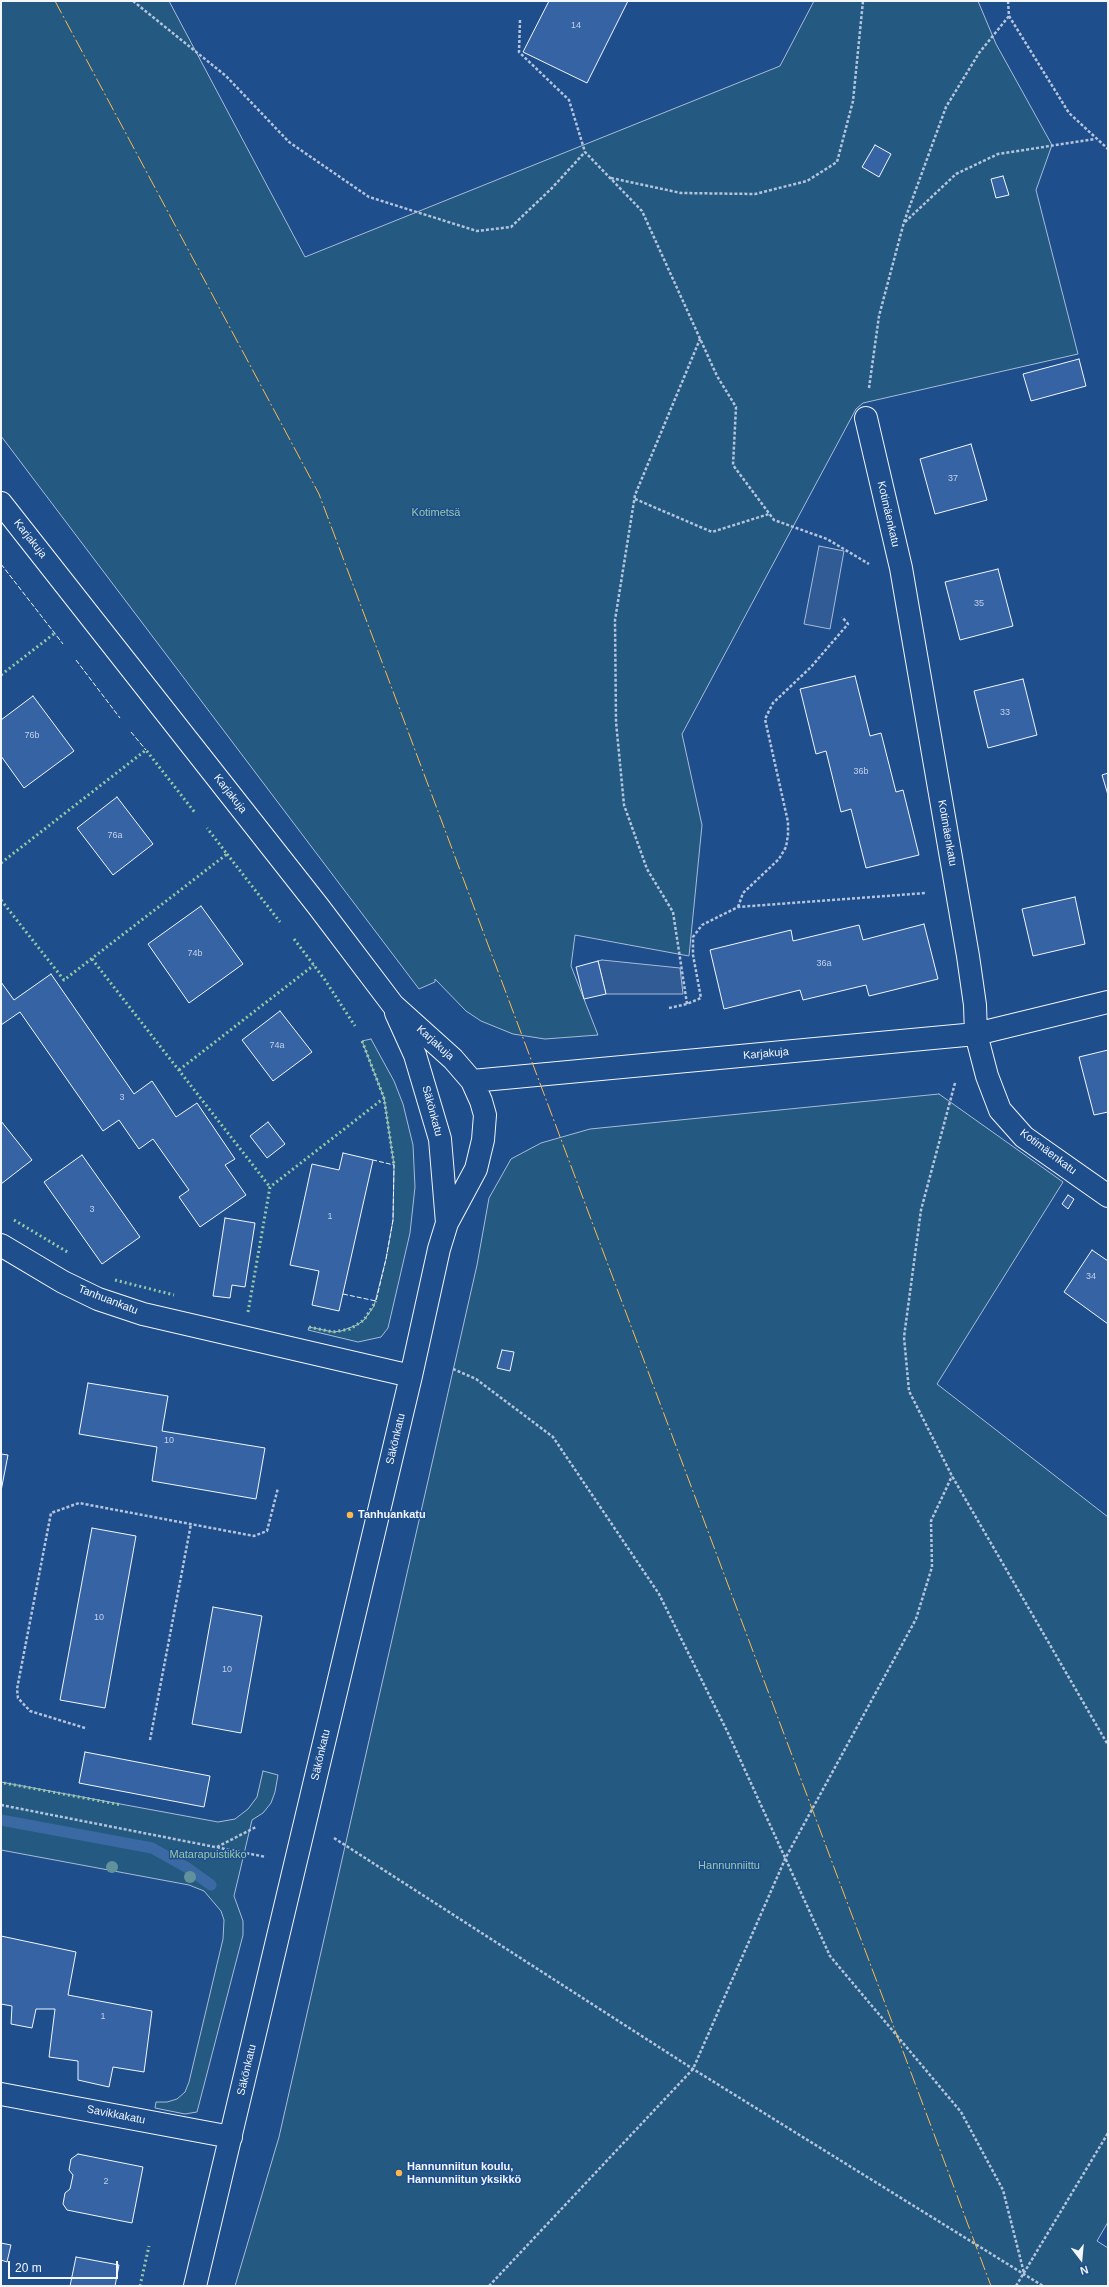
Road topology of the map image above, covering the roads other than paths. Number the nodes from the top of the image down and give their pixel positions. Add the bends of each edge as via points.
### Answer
1 (866, 418) road end
2 (1, 503) edge
3 (1108, 1002) edge
4 (393, 1005) junction
5 (976, 1034) junction
6 (472, 1081) junction
7 (1108, 1196) edge
8 (447, 1223) junction
9 (1, 1245) edge
10 (411, 1376) junction
11 (1, 2094) edge
12 (231, 2137) junction
13 (195, 2286) edge

1 - 5 street, Kotimäenkatu via 901,568 957,891 975,1005
2 - 4 street, Karjakuja
3 - 5 street, Karjakuja
4 - 6 street, Karjakuja via 453,1059
4 - 8 street, Säkönkatu via 415,1055 438,1132
5 - 6 street, Karjakuja
5 - 7 street, Kotimäenkatu via 987,1076 1000,1110 1024,1137
6 - 8 street, Säkönkatu via 485,1115 483,1140 476,1169
8 - 10 street, Säkönkatu
9 - 10 street, Tanhuankatu via 63,1282 98,1299 143,1314
10 - 12 street, Säkönkatu
11 - 12 street, Savikkakatu
12 - 13 street, Säkönkatu

